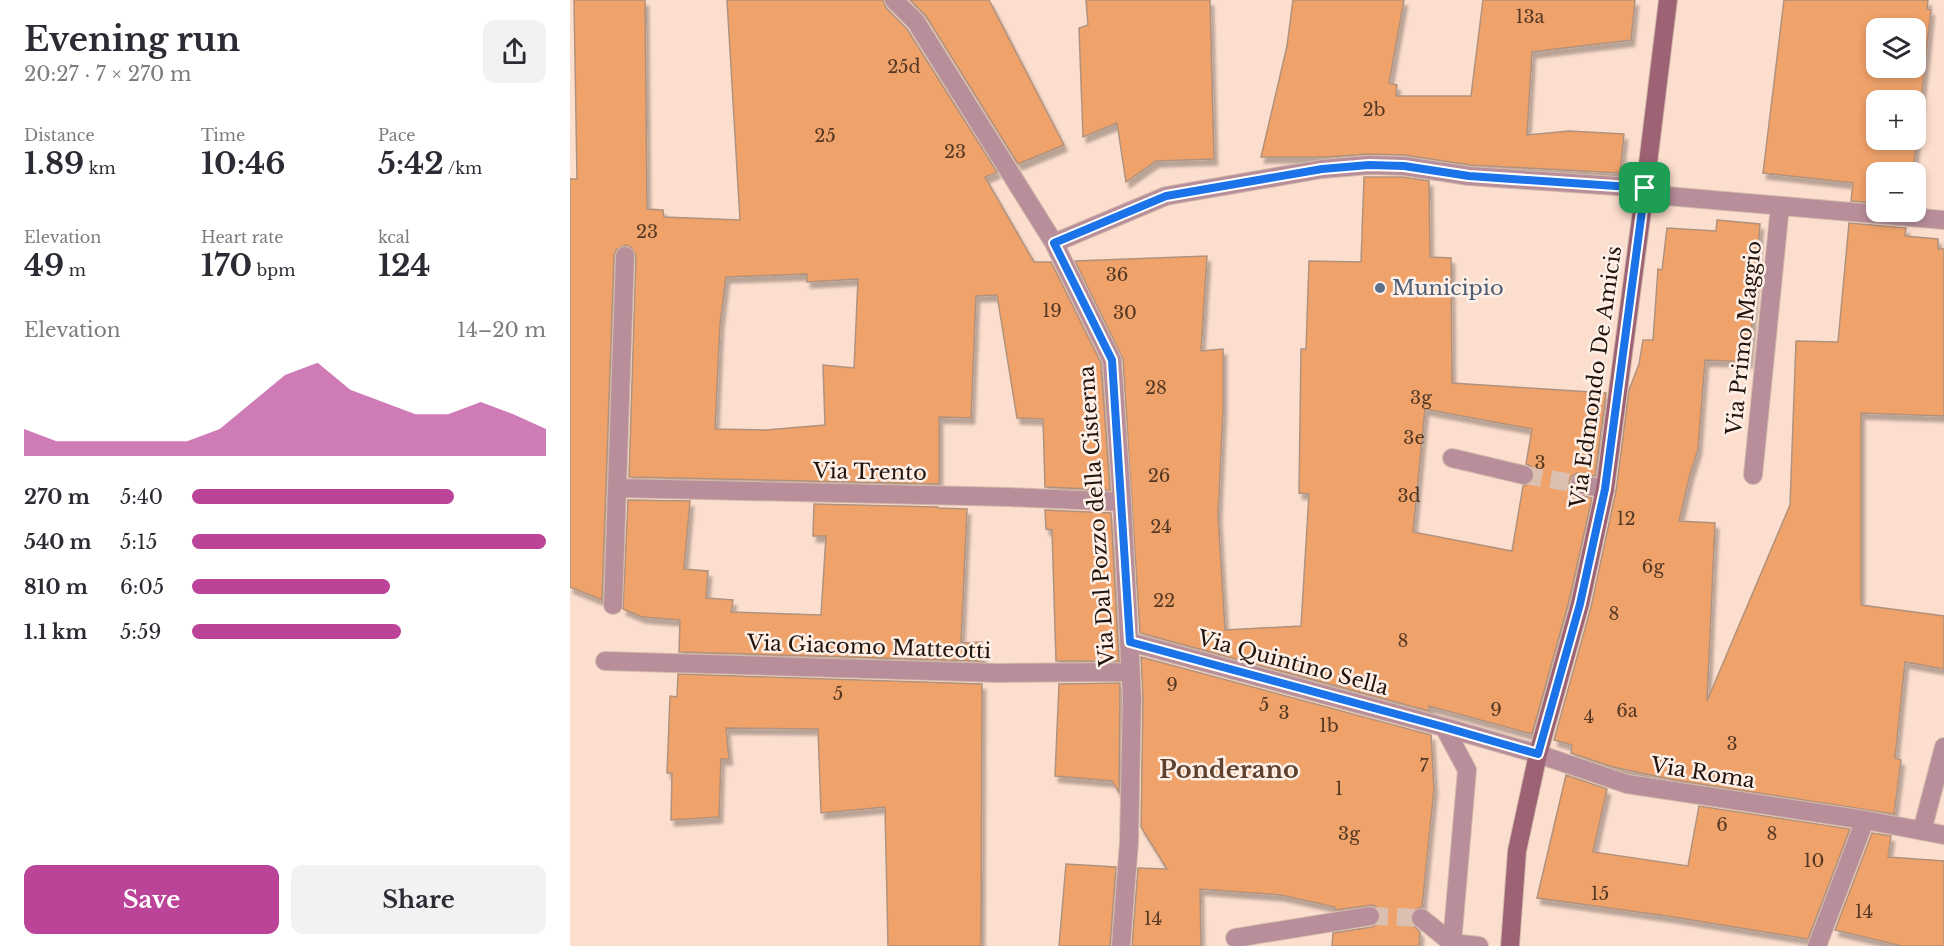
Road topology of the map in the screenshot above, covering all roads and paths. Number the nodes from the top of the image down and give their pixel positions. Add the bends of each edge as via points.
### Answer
1 (894, 0) edge
2 (1668, 0) edge
3 (1618, 191) dead end
4 (1645, 191) junction
5 (1780, 206) junction
6 (1944, 220) edge
7 (1054, 243) junction
8 (626, 256) dead end
9 (1452, 458) dead end
10 (1524, 475) tunnel mouth
11 (1753, 475) dead end
12 (1580, 484) tunnel mouth
13 (617, 488) junction
14 (1605, 489) junction
15 (1122, 502) junction
16 (613, 605) dead end
17 (1130, 642) junction
18 (605, 661) dead end
19 (1131, 672) junction
20 (1444, 727) junction
21 (1944, 747) edge
22 (1538, 754) junction
23 (1865, 820) junction
24 (1922, 831) junction
25 (1944, 836) edge
26 (1370, 916) tunnel mouth
27 (1421, 918) tunnel mouth
28 (1235, 938) dead end
29 (1451, 945) edge
30 (1121, 946) edge
31 (1479, 946) edge
32 (1510, 946) edge
33 (1817, 946) edge

1 - 7 street, Via Dal Pozzo della Cisterna via 916,22
2 - 4 street, Via Edmondo De Amicis
3 - 4 street
4 - 5 street
4 - 7 street via 1469,176 1404,166 1322,169 1166,196
4 - 14 street, Via Edmondo De Amicis
5 - 6 street
5 - 11 street, Via Primo Maggio
7 - 15 street, Via Dal Pozzo della Cisterna via 1112,360
8 - 13 street
9 - 10 street
12 - 14 street
13 - 15 street, Via Trento
13 - 16 street
14 - 22 street, Via Edmondo De Amicis via 1580,604
15 - 17 street, Via Dal Pozzo della Cisterna
17 - 19 street, Via Dal Pozzo della Cisterna
17 - 20 street, Via Quintino Sella
18 - 19 street, Via Giacomo Matteotti via 997,674
19 - 30 street, Via Dal Pozzo della Cisterna via 1129,842
20 - 22 street, Via Quintino Sella
20 - 29 street via 1467,770
21 - 24 street
22 - 23 street, Via Roma via 1627,784
22 - 32 street, Via Edmondo De Amicis via 1517,851
23 - 24 street, Via Roma
23 - 33 street
24 - 25 street, Via Roma
26 - 28 street
27 - 29 street
29 - 31 street

